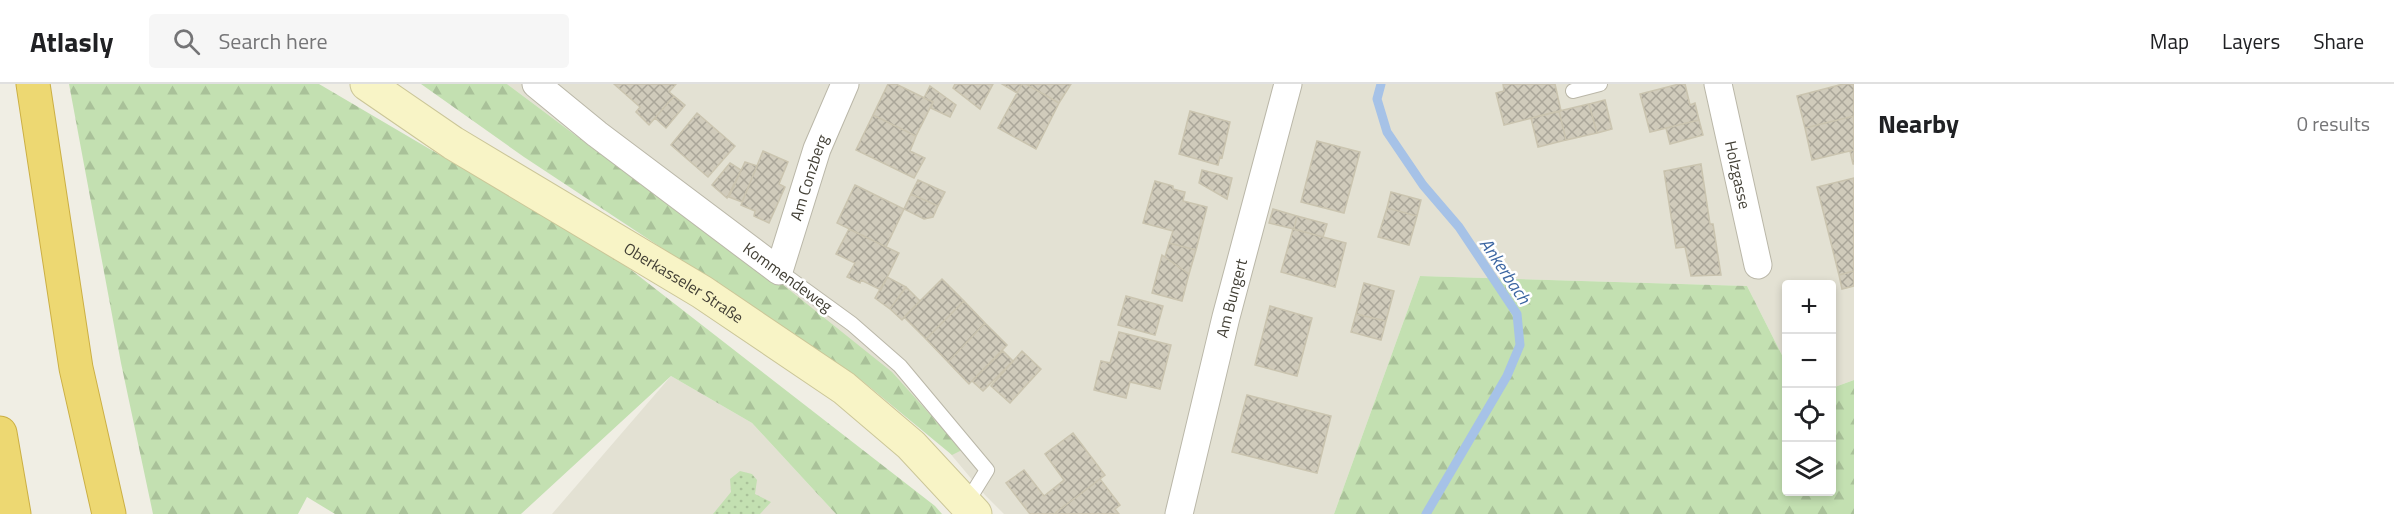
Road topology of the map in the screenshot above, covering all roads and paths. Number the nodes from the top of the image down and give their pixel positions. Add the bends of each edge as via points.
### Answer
1 (33, 84) edge
2 (367, 84) edge
3 (536, 84) edge
4 (844, 84) edge
5 (1288, 84) edge
6 (1600, 84) edge
7 (1718, 84) edge
8 (1573, 91) dead end
9 (1758, 265) dead end
10 (779, 271) junction
11 (0, 433) edge
12 (970, 509) edge
13 (14, 514) edge
14 (109, 514) edge
15 (1179, 514) edge

1 - 14 highway via 76,368
2 - 12 street, Oberkasseler Straße via 453,142 702,292 835,381 911,445
3 - 10 street, Kommendeweg
4 - 10 street, Am Conzberg via 817,149
5 - 15 street, Am Bungert
6 - 8 lane
7 - 9 street, Holzgasse
10 - 12 lane, Kommendeweg via 852,324 900,366 987,470
11 - 13 highway

